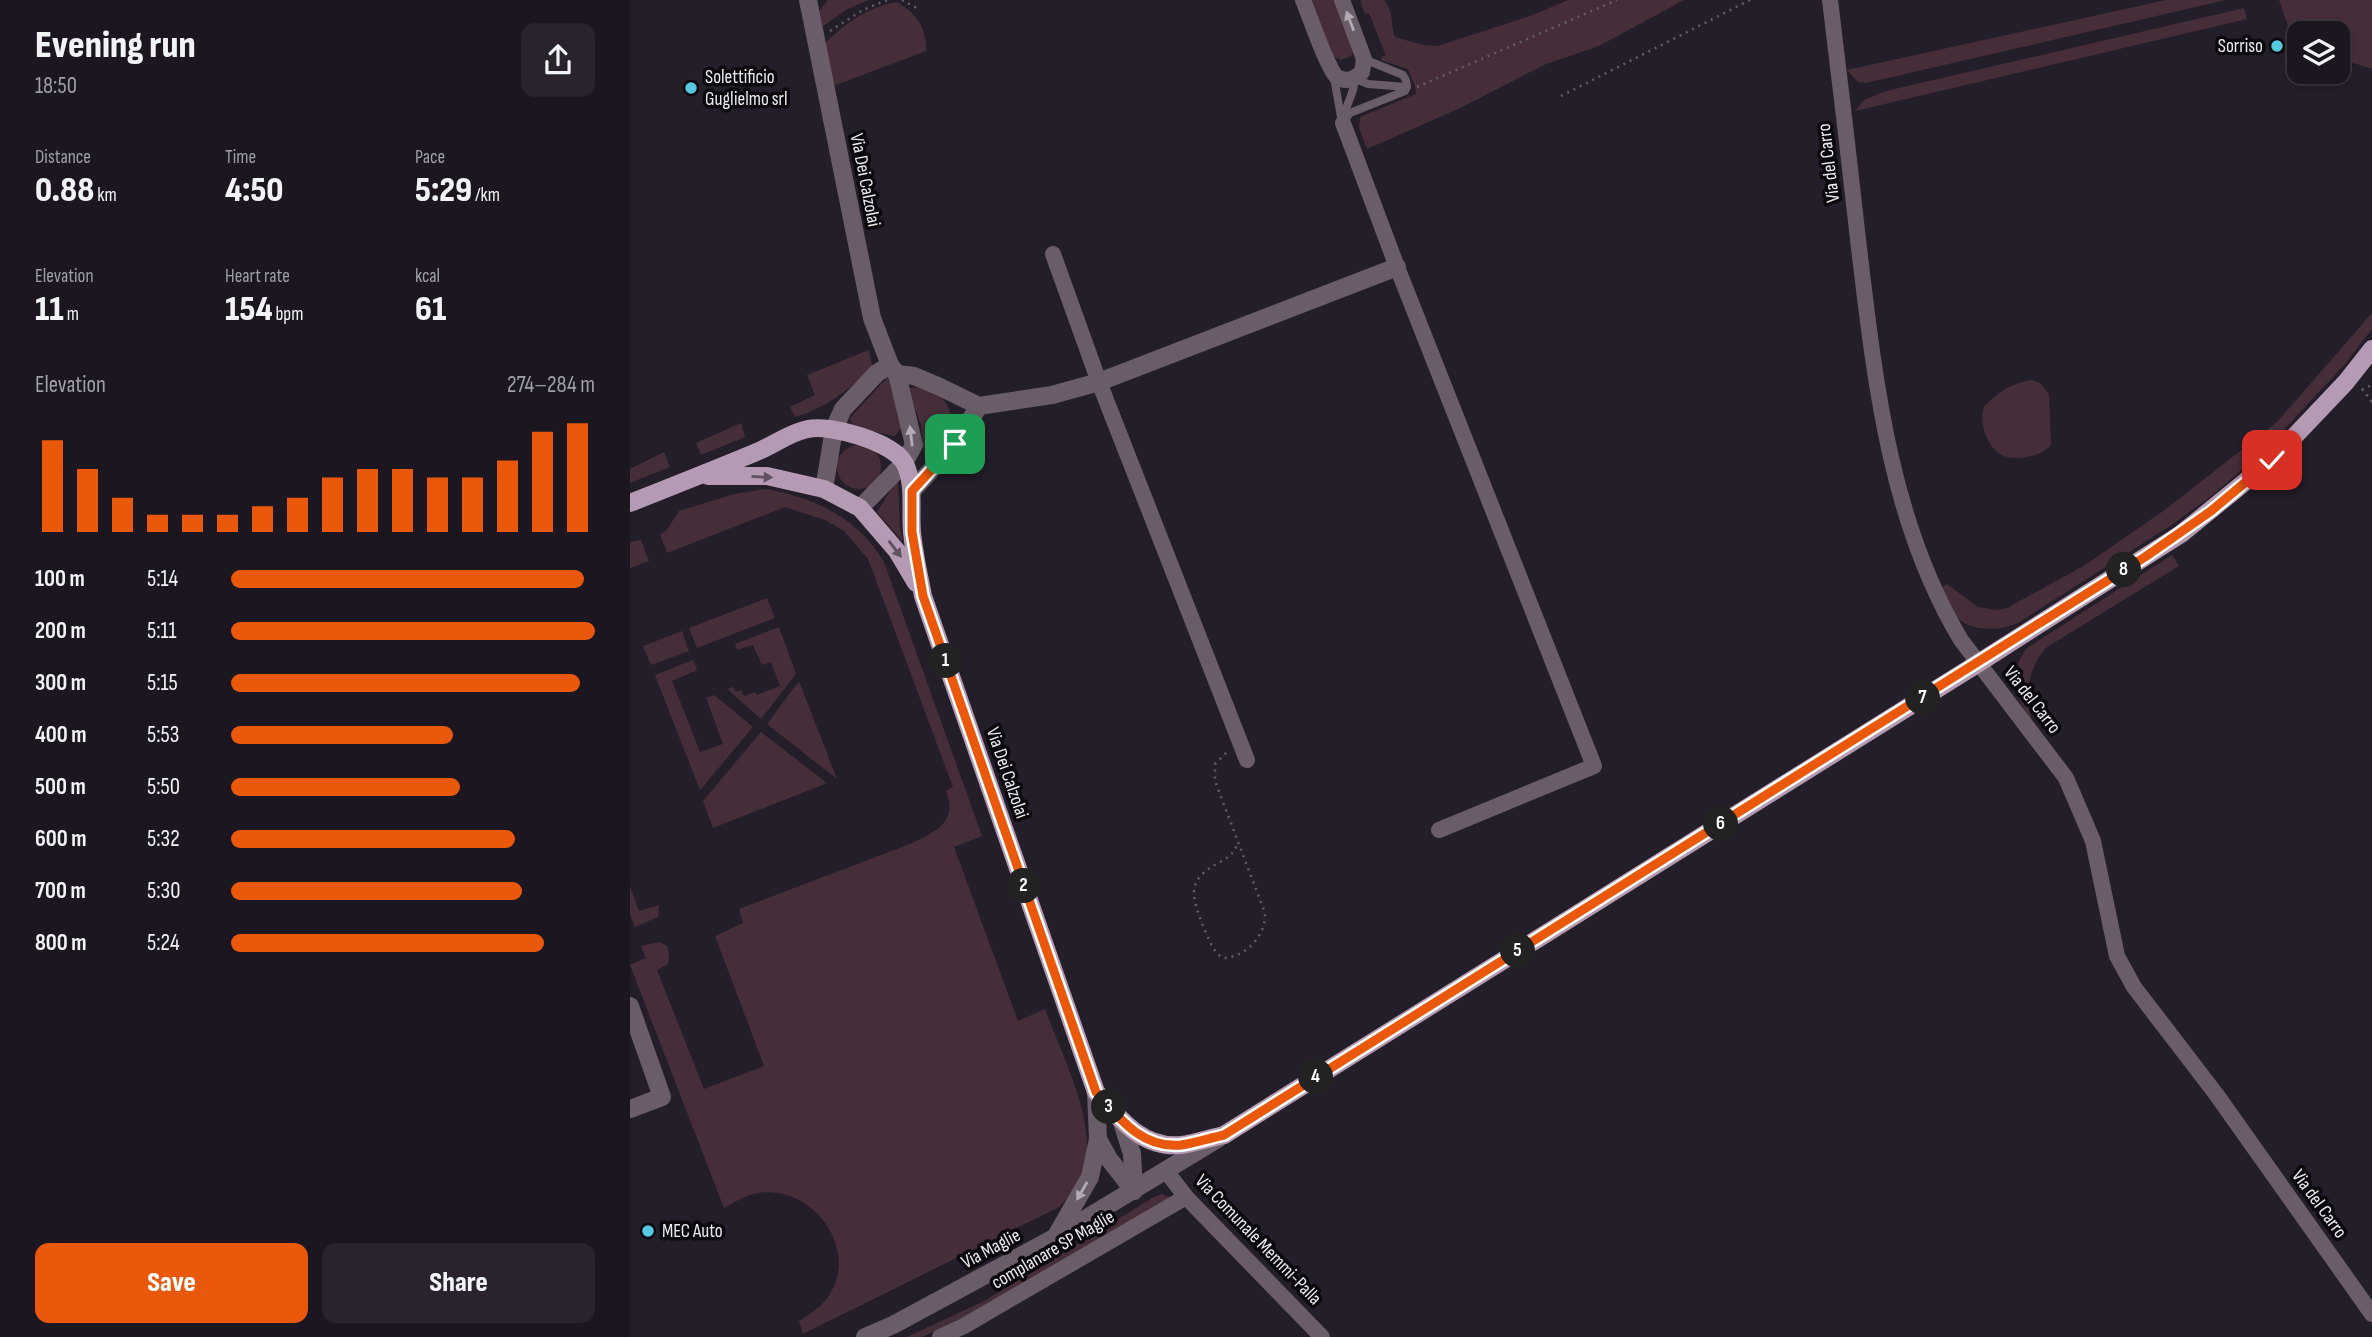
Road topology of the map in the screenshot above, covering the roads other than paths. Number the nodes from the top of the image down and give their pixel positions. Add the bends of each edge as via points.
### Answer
1 (808, 0) edge
2 (1303, 0) edge
3 (1342, 0) edge
4 (1830, 0) edge
5 (1364, 59) junction
6 (1332, 72) junction
7 (1354, 78) junction
8 (1407, 88) junction
9 (1343, 123) junction
10 (1052, 254) dead end
11 (1397, 267) junction
12 (2372, 349) edge
13 (894, 369) junction
14 (1099, 382) junction
15 (979, 406) junction
16 (834, 429) junction
17 (904, 463) junction
18 (698, 477) junction
19 (824, 489) junction
20 (912, 491) junction
21 (630, 503) edge
22 (860, 508) junction
23 (923, 596) junction
24 (1977, 664) junction
25 (1247, 760) dead end
26 (1439, 830) dead end
27 (630, 1006) edge
28 (1096, 1092) junction
29 (630, 1109) edge
30 (1122, 1122) junction
31 (1224, 1135) junction
32 (1098, 1139) junction
33 (1166, 1171) junction
34 (1134, 1191) junction
35 (1186, 1197) junction
36 (1054, 1238) junction
37 (2372, 1314) edge
38 (865, 1337) edge
39 (940, 1337) edge
40 (1322, 1337) edge

1 - 13 street, Via Dei Calzolai via 872,318
2 - 6 street
5 -> 3 street
4 - 24 street, Via del Carro via 1882,422 1925,569 1946,616
5 - 7 street via 1362,72
5 - 8 lane via 1403,75
6 - 7 street via 1343,80
6 - 9 lane
7 - 8 lane
7 - 9 lane
8 - 9 lane via 1350,113
9 - 11 street
10 - 14 street
11 - 14 street
11 - 26 street via 1594,766
12 - 24 main road via 2272,460 2211,511
13 - 15 street
13 - 16 street via 877,373 843,409
17 -> 13 street, Via Dei Calzolai via 914,445
14 - 15 street via 1052,396
14 - 25 street
15 - 20 street via 955,444
16 - 17 main road via 875,442 895,452
16 - 18 main road via 804,429
16 - 19 street
17 - 20 main road, Via Dei Calzolai
17 - 22 street
18 -> 19 main road via 767,476
18 - 21 main road
19 - 22 main road
20 - 23 main road, Via Dei Calzolai via 912,532
22 -> 23 main road via 897,551
23 - 28 main road, Via Dei Calzolai
24 - 31 main road
24 - 37 street, Via del Carro via 2066,778 2093,841 2117,956 2134,987
27 - 29 street via 662,1097
28 - 30 main road
28 - 32 street
30 - 31 main road via 1143,1139 1178,1145
30 - 34 street via 1132,1154
31 - 33 street, Via Maglie
32 - 34 street
32 -> 36 street via 1090,1177
33 - 34 street, Via Maglie
33 - 35 street, Via Comunale Memmi-Palla
34 - 36 street, Via Maglie
35 - 39 street, complanare SP Maglie
35 - 40 street, Via Comunale Memmi-Palla
36 - 38 street, Via Maglie

